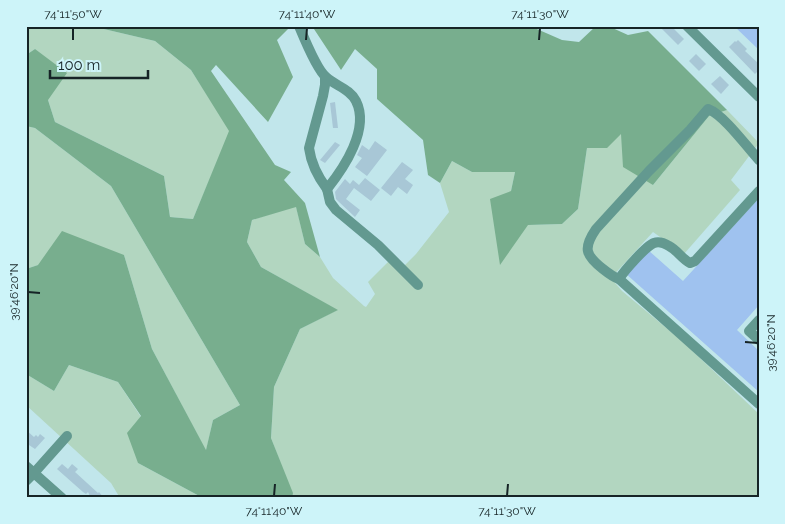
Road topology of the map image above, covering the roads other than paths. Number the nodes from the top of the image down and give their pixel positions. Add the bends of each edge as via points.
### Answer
1 (299, 26) edge
2 (687, 26) edge
3 (325, 77) junction
4 (759, 97) edge
5 (759, 160) edge
6 (327, 189) junction
7 (759, 191) edge
8 (619, 279) junction
9 (418, 285) dead end
10 (759, 320) edge
11 (759, 340) edge
12 (759, 404) edge
13 (67, 436) dead end
14 (26, 466) edge
15 (34, 473) junction
16 (26, 481) edge
17 (62, 498) edge

1 - 3 street
2 - 4 street
3 - 6 street via 309,148 318,176
3 - 6 street via 352,96 359,110 360,123 358,138
5 - 8 street via 722,118 708,110 590,238 587,246 592,261
6 - 9 street via 336,210 378,245
7 - 8 street via 695,261 690,263 671,247 655,242
8 - 12 street
10 - 11 street via 749,331
13 - 15 street
14 - 15 street
15 - 16 street
15 - 17 street

